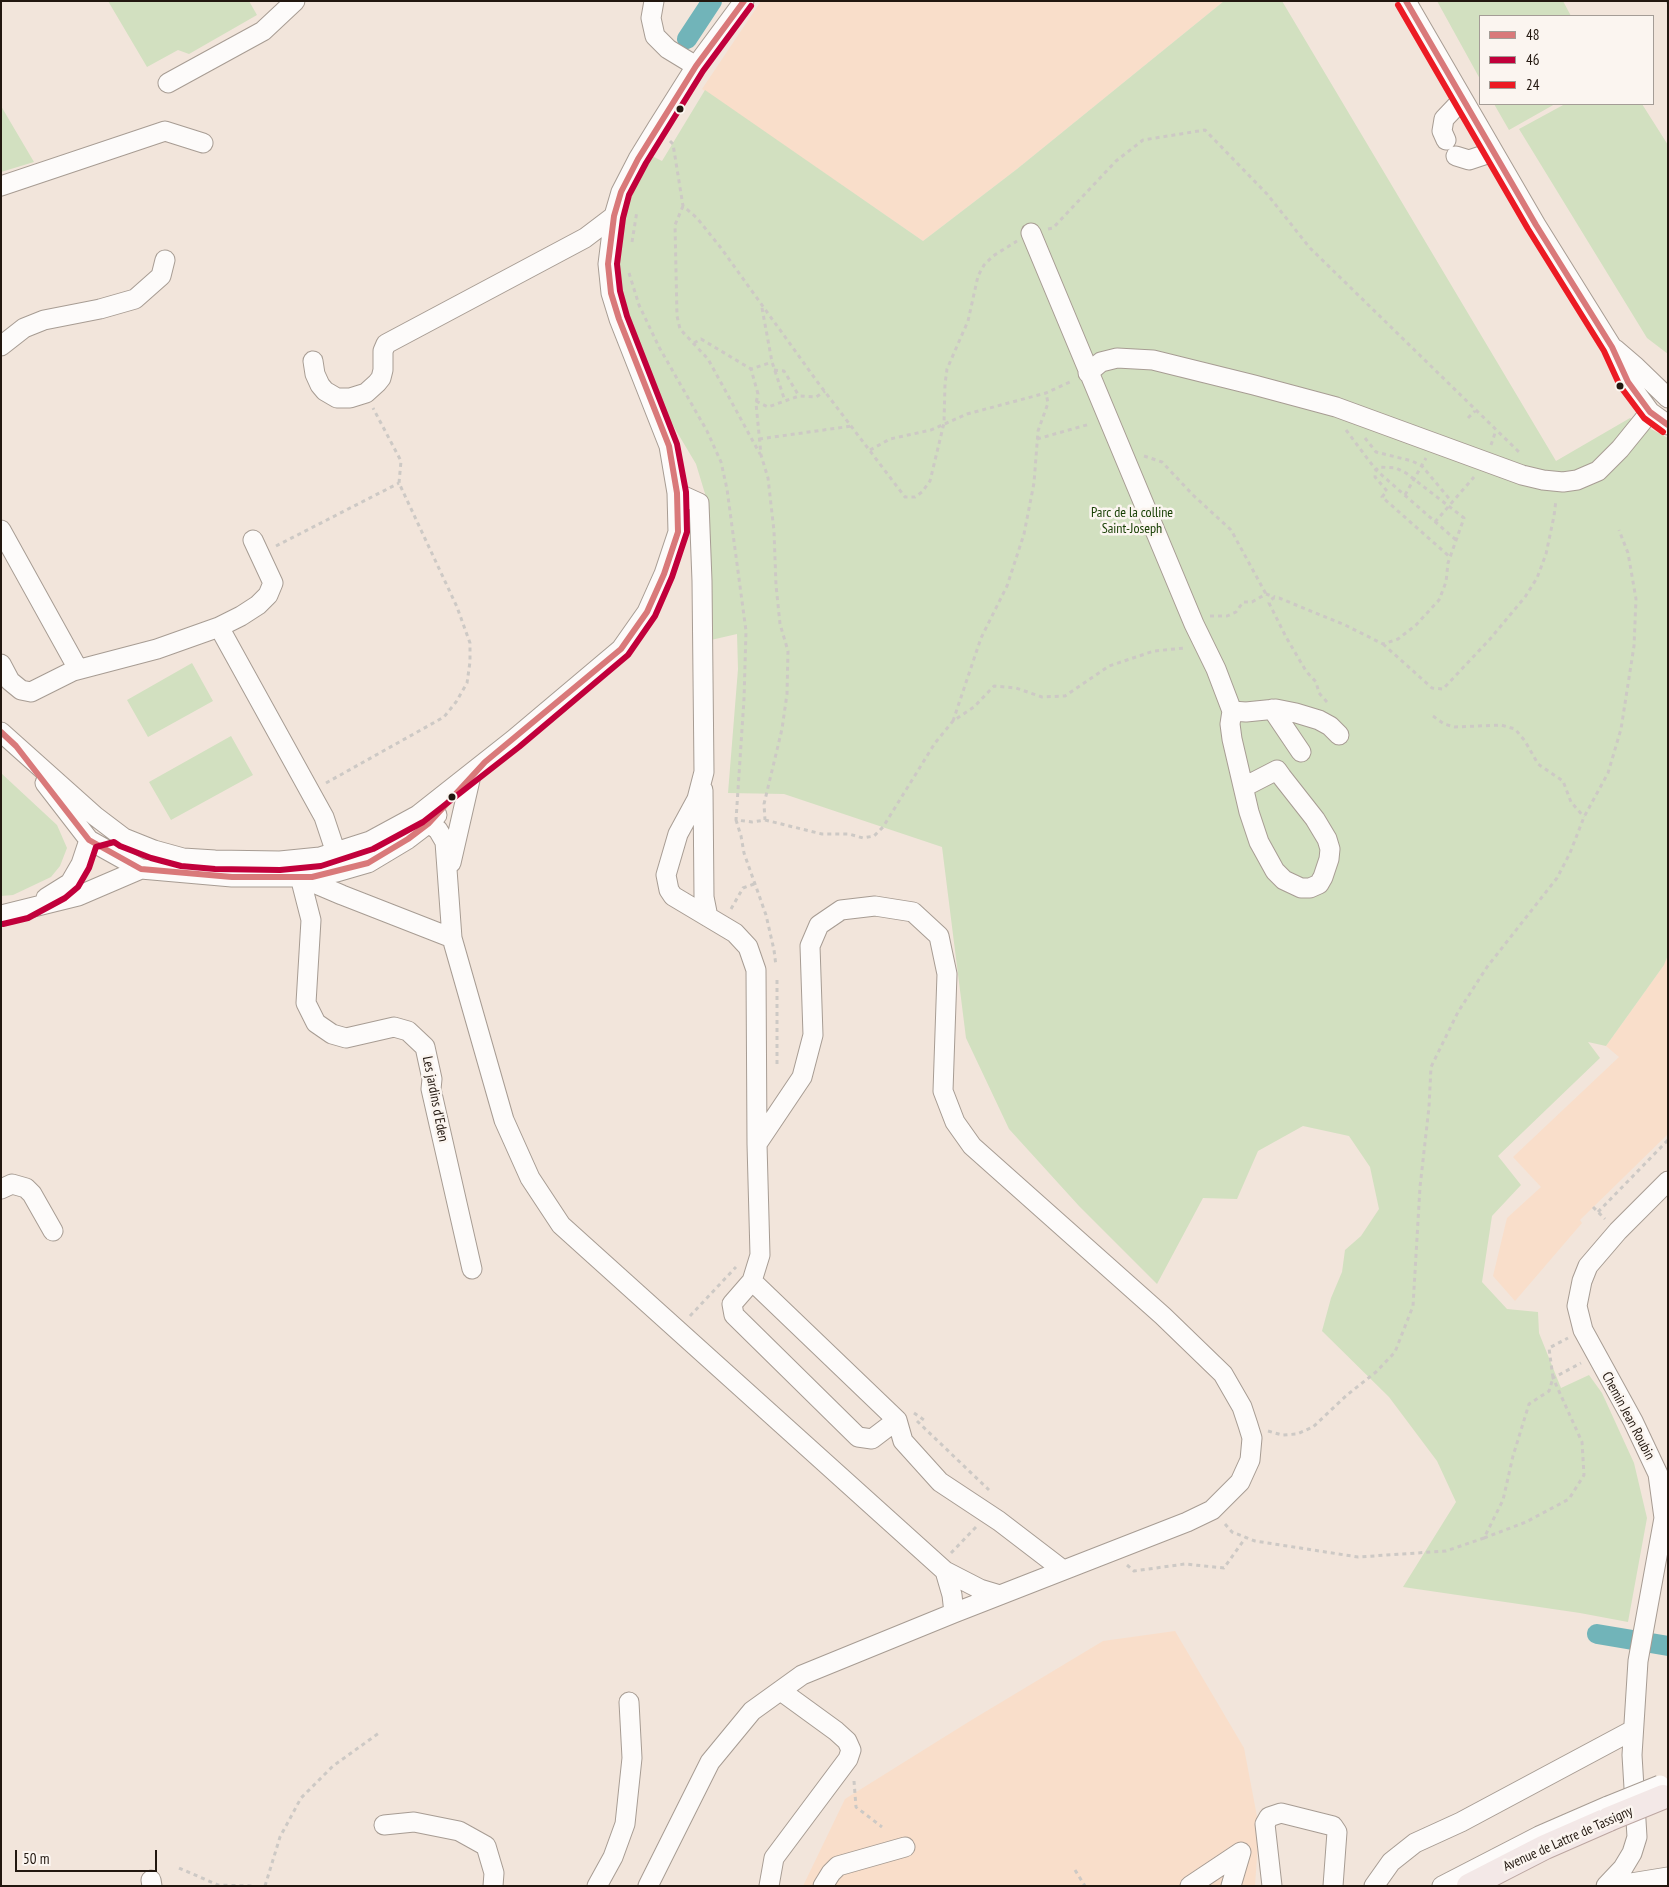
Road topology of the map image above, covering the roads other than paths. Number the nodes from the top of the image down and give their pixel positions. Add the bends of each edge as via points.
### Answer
1 (295, 1) edge
2 (654, 1) edge
3 (744, 1) edge
4 (1406, 1) edge
5 (696, 66) junction
6 (168, 83) dead end
7 (1462, 100) junction
8 (203, 143) dead end
9 (1493, 152) junction
10 (1, 186) edge
11 (614, 216) junction
12 (1031, 233) road end
13 (165, 260) dead end
14 (1, 346) edge
15 (1612, 347) junction
16 (314, 361) dead end
17 (1088, 373) junction
18 (1668, 398) edge
19 (1650, 412) junction
20 (1668, 425) edge
21 (677, 493) junction
22 (1, 530) edge
23 (256, 547) road end
24 (219, 627) junction
25 (1, 664) edge
26 (78, 669) junction
27 (1272, 709) junction
28 (1232, 711) junction
29 (1, 732) edge
30 (1339, 735) dead end
31 (16, 746) junction
32 (1301, 752) dead end
33 (485, 762) junction
34 (703, 776) junction
35 (470, 780) junction
36 (1244, 787) junction
37 (424, 819) junction
38 (120, 835) junction
39 (89, 840) junction
40 (358, 846) junction
41 (336, 853) junction
42 (141, 869) junction
43 (337, 872) junction
44 (448, 876) junction
45 (300, 877) junction
46 (342, 895) junction
47 (25, 910) junction
48 (1, 915) edge
49 (708, 917) junction
50 (452, 938) junction
51 (757, 1144) junction
52 (1668, 1181) edge
53 (1, 1189) edge
54 (53, 1231) dead end
55 (472, 1269) dead end
56 (752, 1281) junction
57 (904, 1417) junction
58 (944, 1564) junction
59 (1062, 1570) junction
60 (1000, 1595) junction
61 (954, 1612) junction
62 (781, 1691) junction
63 (629, 1702) dead end
64 (1634, 1730) junction
65 (1665, 1790) edge
66 (1608, 1813) junction
67 (384, 1825) dead end
68 (668, 1846) junction
69 (905, 1847) dead end
70 (1668, 1876) edge
71 (1609, 1884) edge
72 (493, 1886) edge
73 (597, 1886) edge
74 (648, 1886) edge
75 (664, 1886) edge
76 (769, 1886) edge
77 (823, 1886) edge
78 (1190, 1886) edge
79 (1231, 1886) edge
80 (1272, 1886) edge
81 (1333, 1886) edge
82 (1374, 1886) edge
83 (1442, 1886) edge
84 (1469, 1886) edge

1 - 6 street via 263,31
2 - 5 street via 651,18 656,36 668,49
3 - 5 street
4 - 7 street
5 - 11 street via 638,158 621,192
7 - 9 street
7 - 9 street via 1444,119 1442,130 1451,148 1469,160
8 - 10 street via 165,131
9 - 15 street
11 - 16 street via 585,238 386,344 381,378 366,393 337,398 325,391 315,374
11 - 21 street via 608,264 611,293 669,446
12 - 17 street
13 - 14 street via 160,276 135,299 44,320 24,328
15 - 18 street
15 - 19 street via 1628,382
17 - 19 street via 1100,362 1117,358 1153,360 1332,406 1484,463 1550,481 1577,480 1598,471
17 - 28 street
19 - 20 street
21 - 33 street via 678,532 664,574 647,612 621,649
21 - 34 street via 699,503
22 - 26 street
23 - 24 street via 273,583 268,595 258,605
24 - 26 street via 157,649
24 - 41 street via 324,817
25 - 26 street via 10,681 21,690 31,692
27 - 28 street
27 - 30 street via 1319,720
27 - 32 street
28 - 36 street via 1232,739
29 - 31 street
31 - 38 street
31 - 39 street
33 - 35 street
33 - 37 street
34 - 49 street via 704,897
34 - 49 street via 697,799 678,834 666,875 669,890 674,896
35 - 37 street
35 - 44 street
36 - 36 street via 1276,770 1315,819 1330,848 1319,884 1301,888 1284,880 1275,871 1259,842
37 - 40 street
37 - 43 street via 408,839 368,863
37 - 44 street via 438,830 445,842
38 - 39 street
38 - 41 street via 183,858 280,861
38 - 42 street
39 - 42 street
39 - 47 street via 70,883
40 - 41 street
40 - 43 street
42 - 45 street via 232,877
42 - 47 street via 78,896
43 - 45 street
43 - 46 street
44 - 50 street
45 - 46 street
45 - 55 street, Les jardins d'Eden via 311,920 306,1003 316,1023 332,1034 346,1038 394,1027 408,1031 425,1047 432,1078 431,1089
46 - 50 street
47 - 48 street
49 - 51 street via 735,933 748,947 756,970
50 - 58 street via 504,1120 530,1178 561,1225
51 - 56 street via 760,1255
51 - 59 street via 802,1077 813,1035 810,946 819,925 841,910 875,906 913,912 939,936 947,974 943,1090 955,1122 972,1146 1163,1316 1223,1374 1242,1407 1252,1438 1250,1460 1240,1482 1212,1510
52 - 64 street, Chemin Jean Roubin via 1588,1266 1577,1306 1583,1330 1633,1421 1658,1474 1661,1488 1664,1518 1638,1661
53 - 54 street via 12,1184 26,1188
56 - 57 street
56 - 57 street via 732,1304 734,1315 858,1437 872,1438
57 - 59 street via 903,1441 940,1482 999,1521
58 - 60 street via 980,1589
58 - 61 street
59 - 60 street
60 - 61 street
61 - 62 street via 802,1675
62 - 68 street via 752,1711 710,1762
62 - 76 street via 836,1731 851,1750 848,1760 774,1858
63 - 73 street via 632,1758 626,1824
64 - 71 street, Chemin Jean Roubin via 1632,1755 1637,1837 1632,1853
64 - 82 street via 1416,1843 1391,1862
65 - 66 main road, Avenue de Lattre de Tassigny, bridge
66 - 83 street via 1539,1836
66 - 84 main road, Avenue de Lattre de Tassigny
67 - 72 street via 414,1822 459,1831 486,1846 494,1874
68 - 74 street
68 - 75 street
69 - 77 street via 838,1866
70 - 71 street
78 - 79 street via 1241,1852
80 - 81 street via 1265,1824 1269,1817 1281,1813 1333,1826 1337,1832

